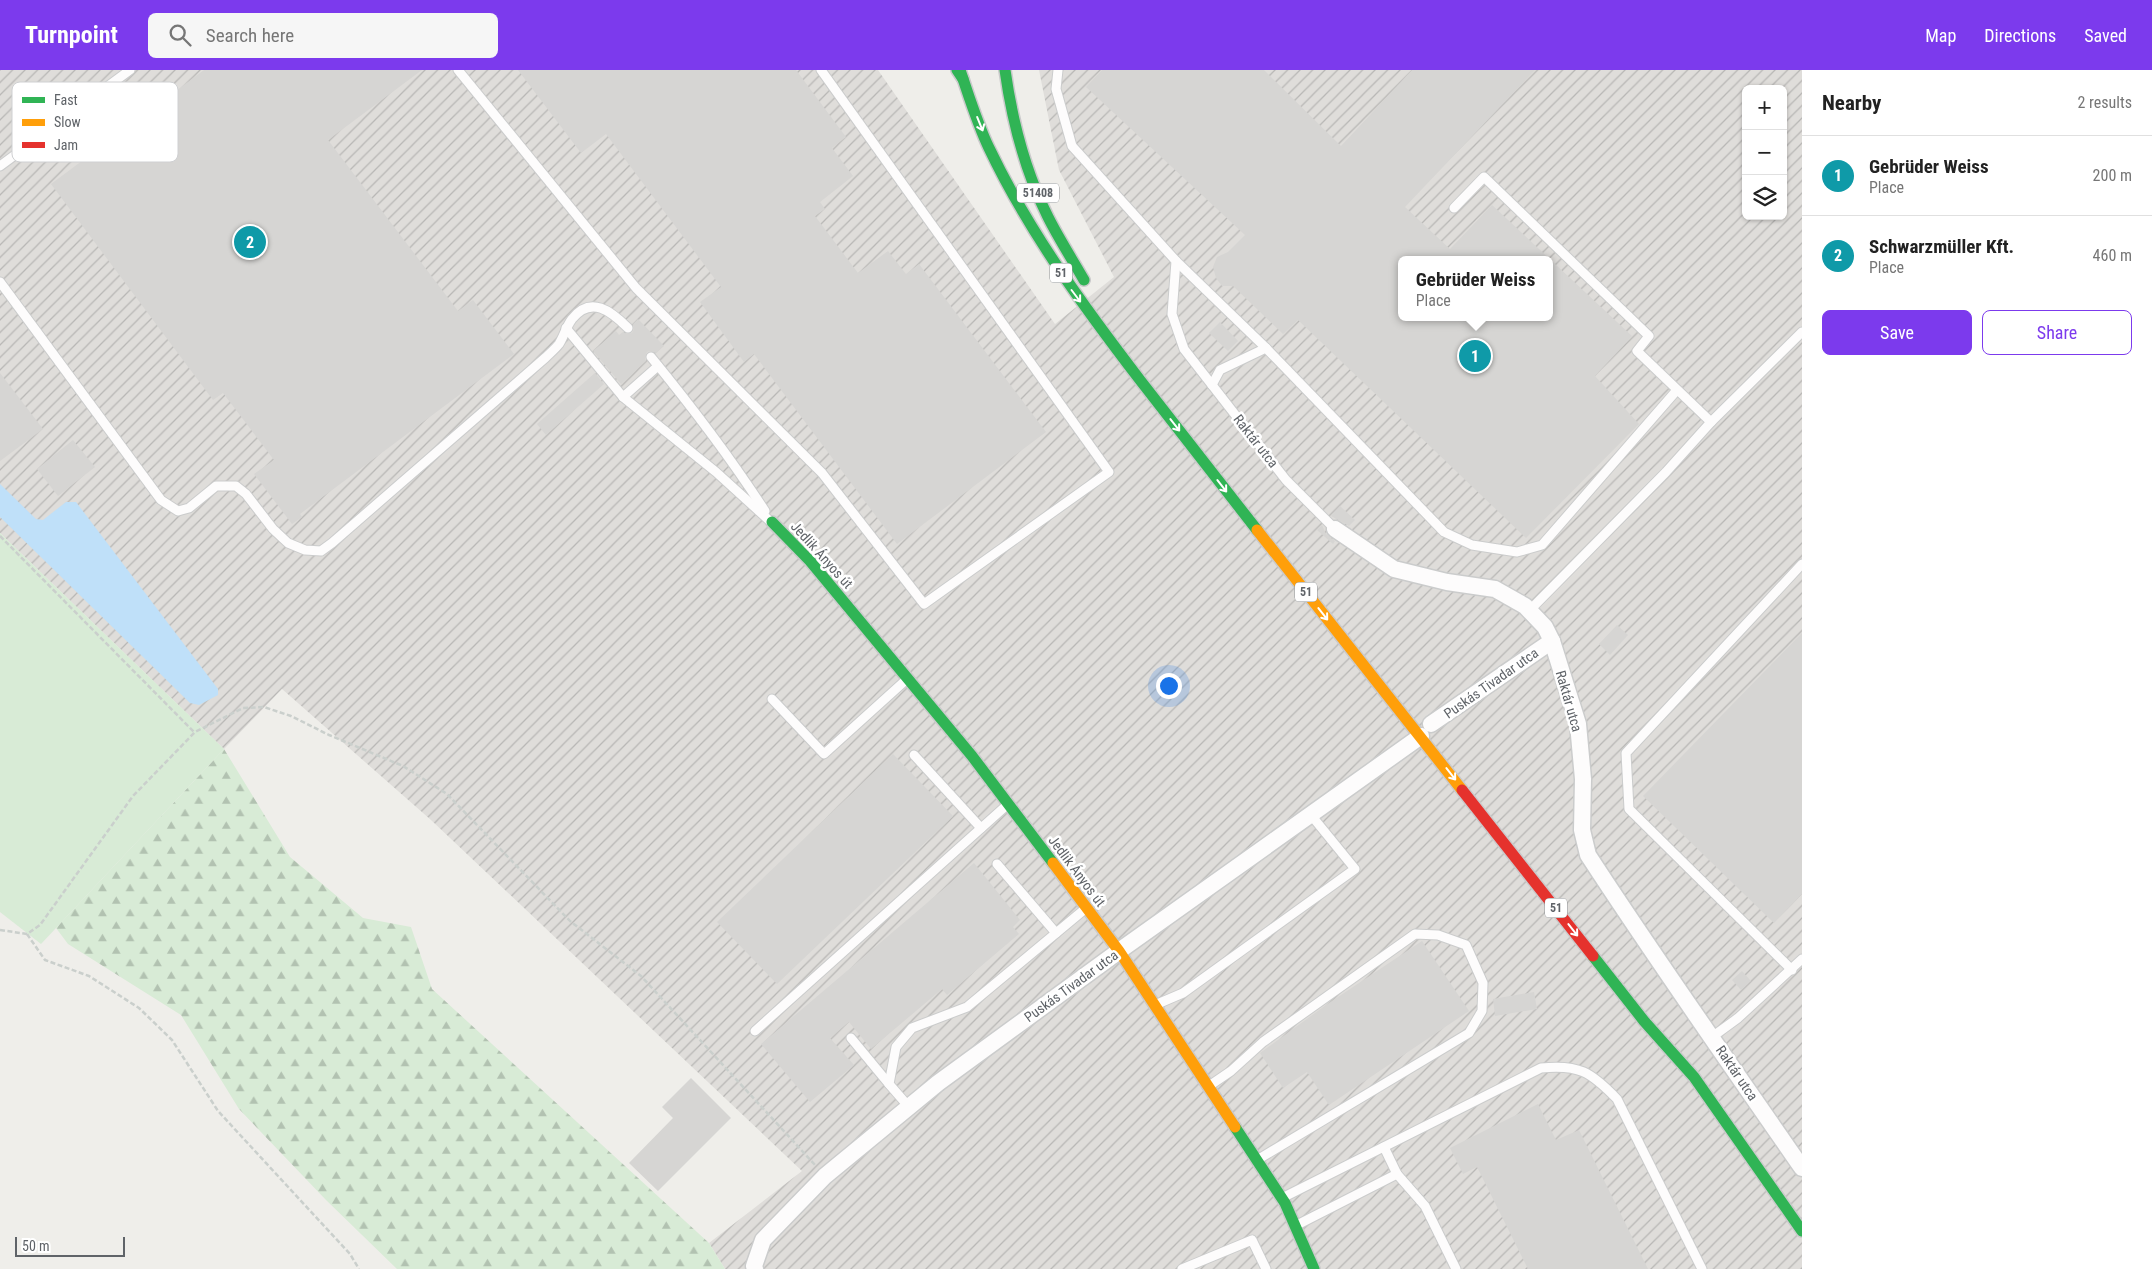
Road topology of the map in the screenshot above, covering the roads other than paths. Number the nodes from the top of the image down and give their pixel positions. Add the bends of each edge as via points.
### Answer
1 (130, 70) edge
2 (458, 70) edge
3 (821, 70) edge
4 (972, 70) edge
5 (1005, 70) edge
6 (1058, 70) edge
7 (960, 73) edge
8 (114, 82) edge
9 (994, 131) dead end
10 (1003, 149) dead end
11 (12, 157) edge
12 (0, 166) edge
13 (1454, 208) dead end
14 (1176, 261) junction
15 (0, 282) edge
16 (1087, 283) joint
17 (566, 328) junction
18 (628, 328) dead end
19 (1802, 332) edge
20 (1266, 348) junction
21 (651, 357) dead end
22 (658, 366) junction
23 (1212, 385) junction
24 (1677, 390) junction
25 (622, 397) junction
26 (1711, 422) junction
27 (772, 522) junction
28 (1335, 529) joint
29 (1802, 564) edge
30 (1530, 612) junction
31 (1552, 641) junction
32 (907, 678) junction
33 (772, 699) dead end
34 (1428, 727) junction
35 (914, 755) dead end
36 (1008, 804) junction
37 (1311, 814) junction
38 (981, 828) junction
39 (997, 864) dead end
40 (1087, 908) junction
41 (1056, 933) junction
42 (1119, 951) junction
43 (1802, 959) edge
44 (1792, 970) junction
45 (1155, 1005) junction
46 (1662, 1023) dead end
47 (755, 1031) dead end
48 (1712, 1037) junction
49 (851, 1038) dead end
50 (1694, 1077) junction
51 (889, 1084) junction
52 (1208, 1086) junction
53 (909, 1107) junction
54 (1384, 1147) junction
55 (1257, 1160) junction
56 (1802, 1168) edge
57 (1397, 1174) junction
58 (1282, 1198) junction
59 (1295, 1226) junction
60 (1802, 1231) edge
61 (756, 1269) edge
62 (1182, 1269) edge
63 (1266, 1269) edge
64 (1314, 1269) edge
65 (1456, 1269) edge
66 (1702, 1269) edge

1 - 8 lane
2 - 3 lane via 636,288 822,473 924,604 1109,472
4 - 9 main road
5 - 16 main road, 51408 via 1018,138 1040,199
6 - 14 lane via 1056,89 1072,146
7 -> 34 main road, 51 via 982,132 1004,176 1072,290 1220,483
10 - 16 main road, 51 via 1039,219
11 - 12 lane
13 - 24 lane via 1484,177 1649,336 1637,351
14 - 20 lane
14 - 23 lane, Raktár utca via 1172,314 1184,350
15 - 17 lane via 161,500 178,510 189,508 216,486 236,486 288,543 305,550 321,551 332,543 545,358 559,344
17 - 18 lane via 579,311 591,307 611,312
17 - 25 lane
19 - 26 lane
20 - 23 lane via 1220,370
20 - 24 lane via 1444,532 1472,545 1517,552 1542,545
21 - 22 lane
22 - 25 lane
22 - 27 lane via 717,440
23 - 28 lane, Raktár utca via 1286,480
24 - 26 lane
25 - 27 lane via 716,472
26 - 30 lane
27 - 32 main road, Jedlik Ányos út via 810,561
28 - 30 street, Raktár utca via 1394,570 1495,589
29 - 44 lane via 1626,753 1628,809
30 - 31 street, Raktár utca
31 - 34 street, Puskás Tivadar utca
31 - 48 street, Raktár utca via 1578,724 1583,779 1582,830 1588,855
32 - 33 lane via 824,754
32 - 36 main road, Jedlik Ányos út
34 - 37 street, Puskás Tivadar utca
34 -> 50 main road, 51 via 1644,1021
35 - 38 lane
36 - 38 lane
36 - 40 main road, Jedlik Ányos út
37 - 42 street, Puskás Tivadar utca
37 - 45 lane via 1356,869 1183,993
38 - 47 lane
39 - 41 lane
40 - 41 lane
40 - 42 main road, Jedlik Ányos út
41 - 51 lane via 967,1007 912,1028 896,1047
42 - 45 main road, Jedlik Ányos út
42 - 53 street, Puskás Tivadar utca
43 - 44 lane
44 - 48 lane
45 - 52 main road, Jedlik Ányos út
46 - 50 main road, 51
48 - 56 street, Raktár utca
49 - 51 lane
50 - 60 main road, 51
51 - 53 lane
52 - 55 main road, Jedlik Ányos út
52 - 55 lane via 1231,1071 1262,1042 1415,934 1438,935 1466,945 1483,984 1482,1011 1469,1033
53 - 61 street, Puskás Tivadar utca via 825,1176 763,1240 754,1266
54 - 57 lane
54 - 58 lane
54 - 66 lane via 1541,1068 1561,1066 1580,1070 1599,1080 1617,1099
55 - 58 main road, Jedlik Ányos út
57 - 59 lane
57 - 65 lane via 1425,1206
58 - 59 main road, Jedlik Ányos út
59 - 64 main road, Jedlik Ányos út
62 - 63 lane via 1252,1240

